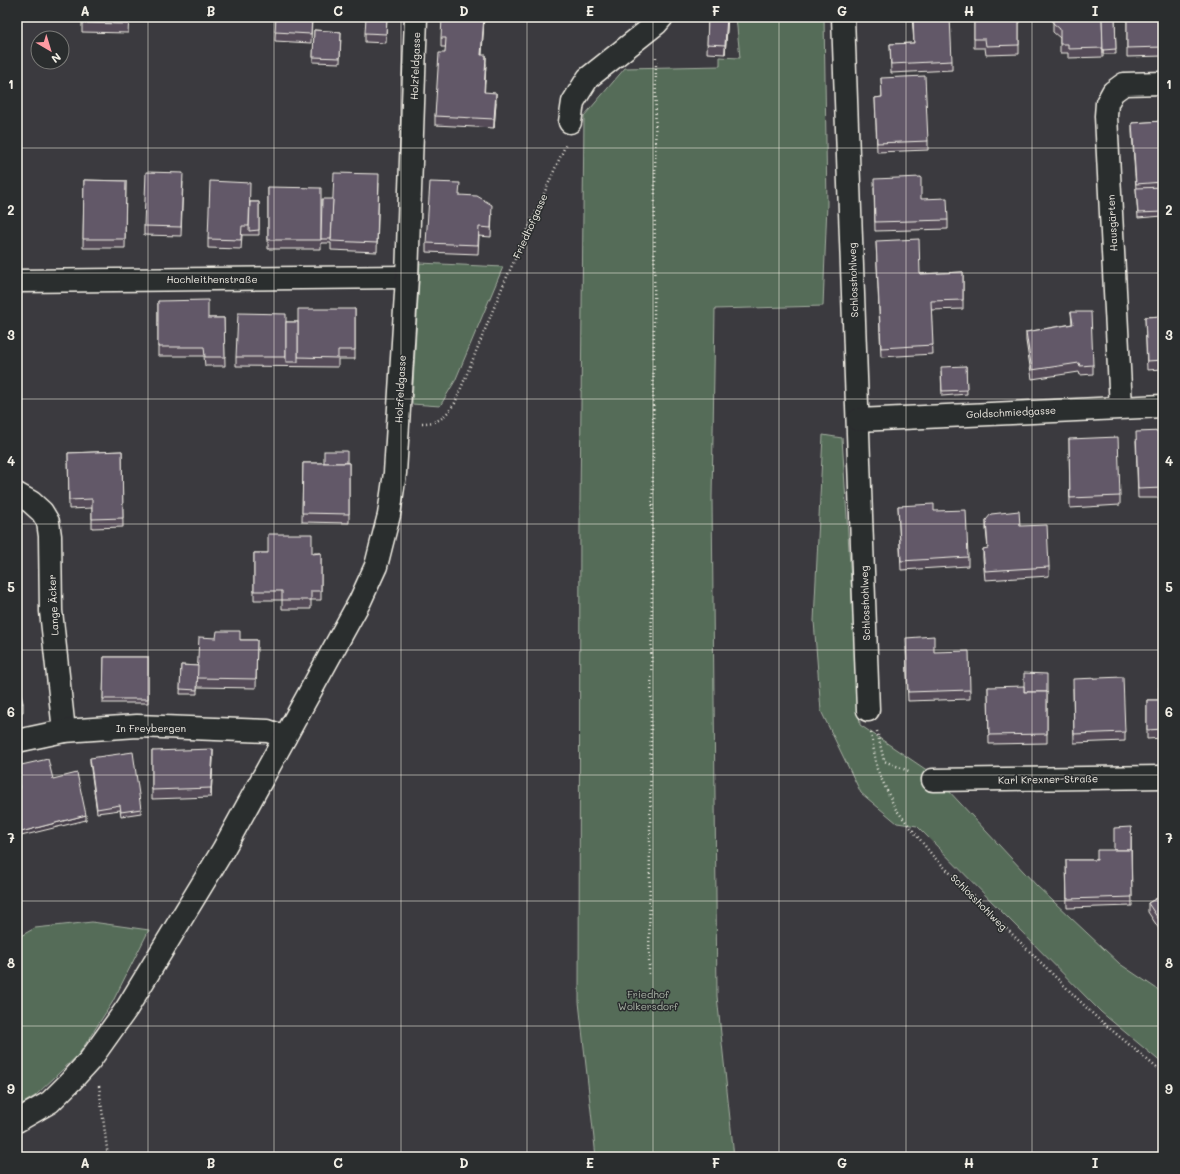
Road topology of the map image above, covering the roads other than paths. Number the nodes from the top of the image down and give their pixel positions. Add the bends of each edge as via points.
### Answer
1 (416, 17) edge
2 (843, 17) edge
3 (659, 21) edge
4 (1163, 83) edge
5 (570, 122) road end
6 (407, 277) junction
7 (17, 281) edge
8 (1163, 406) edge
9 (1122, 407) junction
10 (858, 420) junction
11 (17, 494) edge
12 (868, 710) road end
13 (64, 731) junction
14 (286, 737) junction
15 (17, 740) edge
16 (1163, 777) edge
17 (933, 780) road end
18 (17, 1121) edge

1 - 6 street, Holzfeldgasse
2 - 10 street, Schlosshohlweg
3 - 5 street via 588,78 573,102
4 - 9 street, Hausgärten via 1124,84 1113,92 1107,103
6 - 7 street, Hochleithenstraße
6 - 14 street, Holzfeldgasse via 395,473 389,515 376,566 360,601
8 - 9 street, Goldschmiedgasse
9 - 10 street, Goldschmiedgasse
10 - 12 street, Schlosshohlweg
11 - 13 street, Lange Äcker via 31,502 48,522 52,611
13 - 14 street, In Freybergen via 137,726 268,731
13 - 15 street, In Freybergen
14 - 18 street, Holzfeldgasse via 223,850 127,1008 90,1060 50,1102
16 - 17 street, Karl Krexner-Straße

